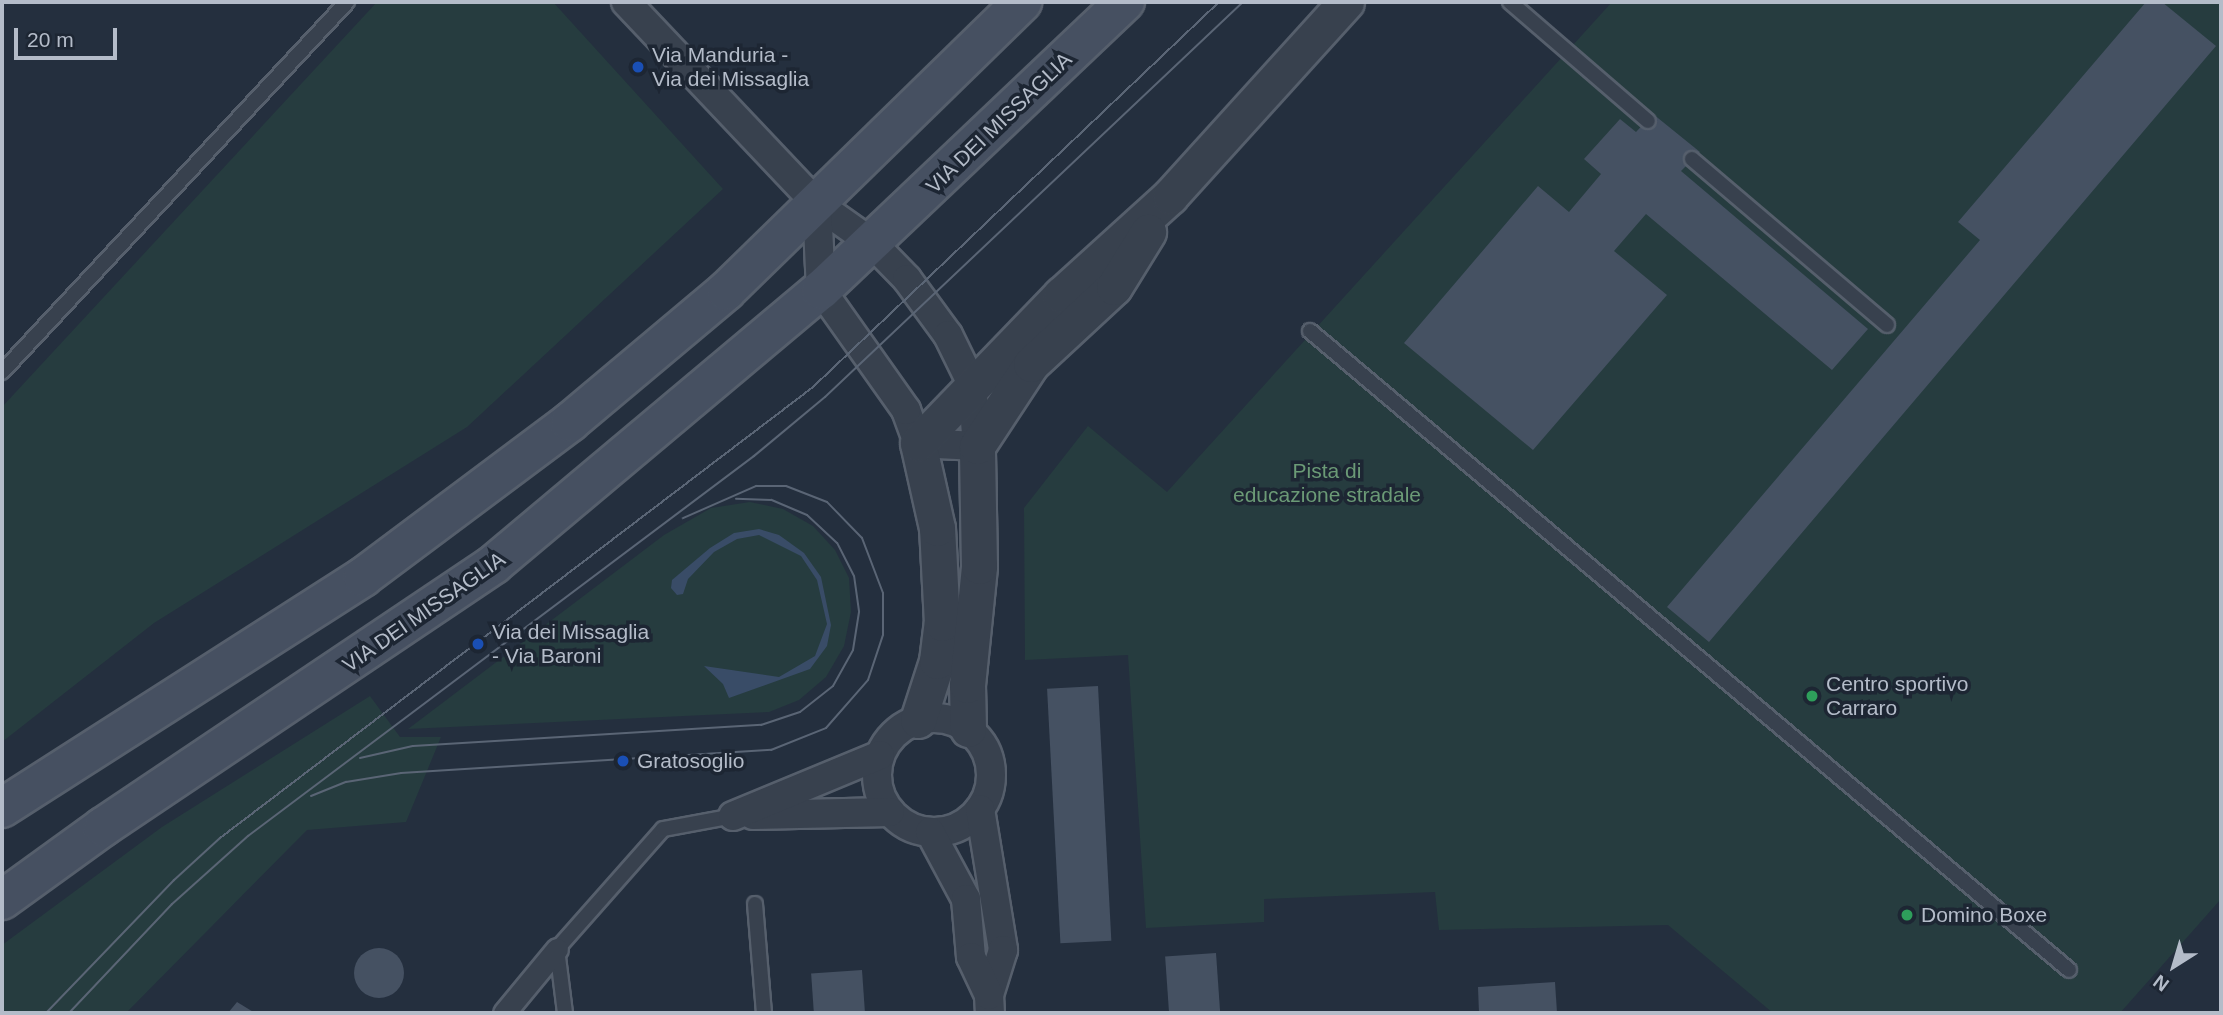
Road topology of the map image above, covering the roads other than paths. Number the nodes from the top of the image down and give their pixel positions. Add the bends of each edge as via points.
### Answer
1 (347, 2) edge
2 (626, 2) edge
3 (1022, 2) edge
4 (1125, 2) edge
5 (1346, 2) edge
6 (1510, 2) edge
7 (1648, 121) dead end
8 (1692, 159) dead end
9 (1170, 196) junction
10 (817, 204) junction
11 (872, 243) junction
12 (821, 290) junction
13 (1887, 324) dead end
14 (1310, 331) dead end
15 (2, 372) edge
16 (972, 384) junction
17 (918, 443) junction
18 (977, 446) junction
19 (918, 720) junction
20 (968, 729) junction
21 (880, 755) junction
22 (2, 808) edge
23 (980, 809) junction
24 (890, 812) junction
25 (733, 816) junction
26 (930, 832) junction
27 (2, 900) edge
28 (755, 904) dead end
29 (556, 949) junction
30 (2069, 970) dead end
31 (990, 1004) edge
32 (503, 1013) edge
33 (565, 1013) edge
34 (764, 1013) edge

1 - 15 lane
2 - 10 street
3 - 10 main road
4 - 11 main road, VIA DEI MISSAGLIA
5 - 9 street
6 - 7 lane
8 - 13 lane
9 - 16 street
9 - 18 street via 1114,287 1031,363
10 - 11 street
10 - 12 street
10 - 22 main road via 726,291 570,422 363,577
11 - 12 main road, VIA DEI MISSAGLIA
11 - 16 street via 907,279 948,335
12 - 17 street via 906,410
12 - 27 main road, VIA DEI MISSAGLIA via 494,565
14 - 30 lane
16 - 17 street
16 - 18 street
17 - 18 street
17 - 19 street via 937,528 942,623 937,661
18 - 20 street via 979,566 967,685
19 - 20 street via 941,718
19 - 21 street via 895,732
20 - 23 street via 982,744 990,764 988,792
21 - 24 street via 877,788
21 - 25 street
23 - 26 street via 956,828
23 - 31 street via 1003,950
24 - 25 street
24 - 26 street via 907,826
25 - 29 lane via 663,829
26 - 31 street via 966,899 971,957
28 - 34 lane
29 - 32 street
29 - 33 lane

